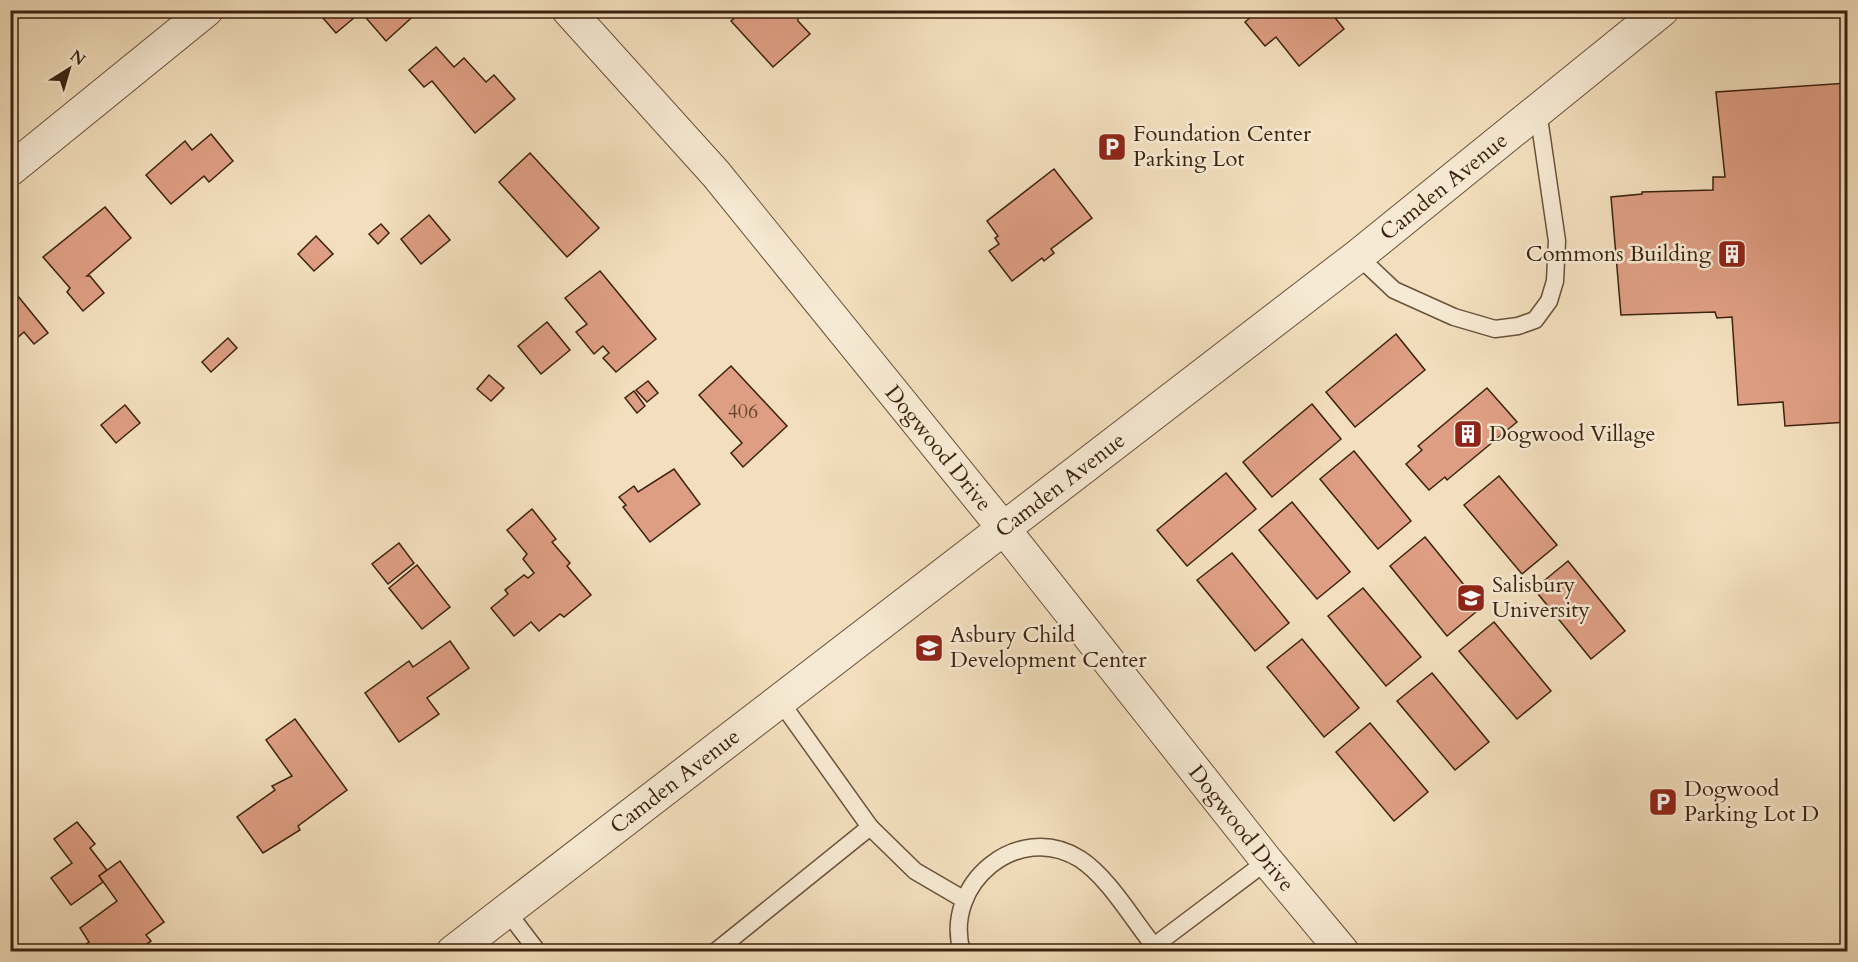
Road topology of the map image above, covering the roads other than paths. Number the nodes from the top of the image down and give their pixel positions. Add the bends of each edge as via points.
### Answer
1 (207, 10) edge
2 (568, 10) edge
3 (1662, 10) edge
4 (1538, 111) junction
5 (10, 170) edge
6 (1358, 256) junction
7 (1004, 529) junction
8 (780, 702) junction
9 (870, 827) junction
10 (1267, 861) junction
11 (963, 899) junction
12 (507, 910) junction
13 (1153, 950) edge
14 (453, 951) edge
15 (538, 951) edge
16 (715, 951) edge
17 (962, 951) edge
18 (1344, 951) edge

1 - 5 street
2 - 7 street, Dogwood Drive via 716,174
3 - 4 street, Camden Avenue
4 - 6 street, Camden Avenue
4 - 6 lane via 1557,241 1555,281 1549,301 1535,320 1495,329 1454,317 1394,290
6 - 7 street, Camden Avenue
7 - 8 street, Camden Avenue
7 - 10 street, Dogwood Drive
8 - 9 lane
8 - 12 street, Camden Avenue
9 - 11 lane via 915,872
9 - 16 lane
10 - 13 lane
10 - 18 street, Dogwood Drive
11 - 13 lane via 974,879 1011,852 1034,847 1057,849 1096,872
11 - 17 lane via 958,923
12 - 14 street, Camden Avenue
12 - 15 lane

